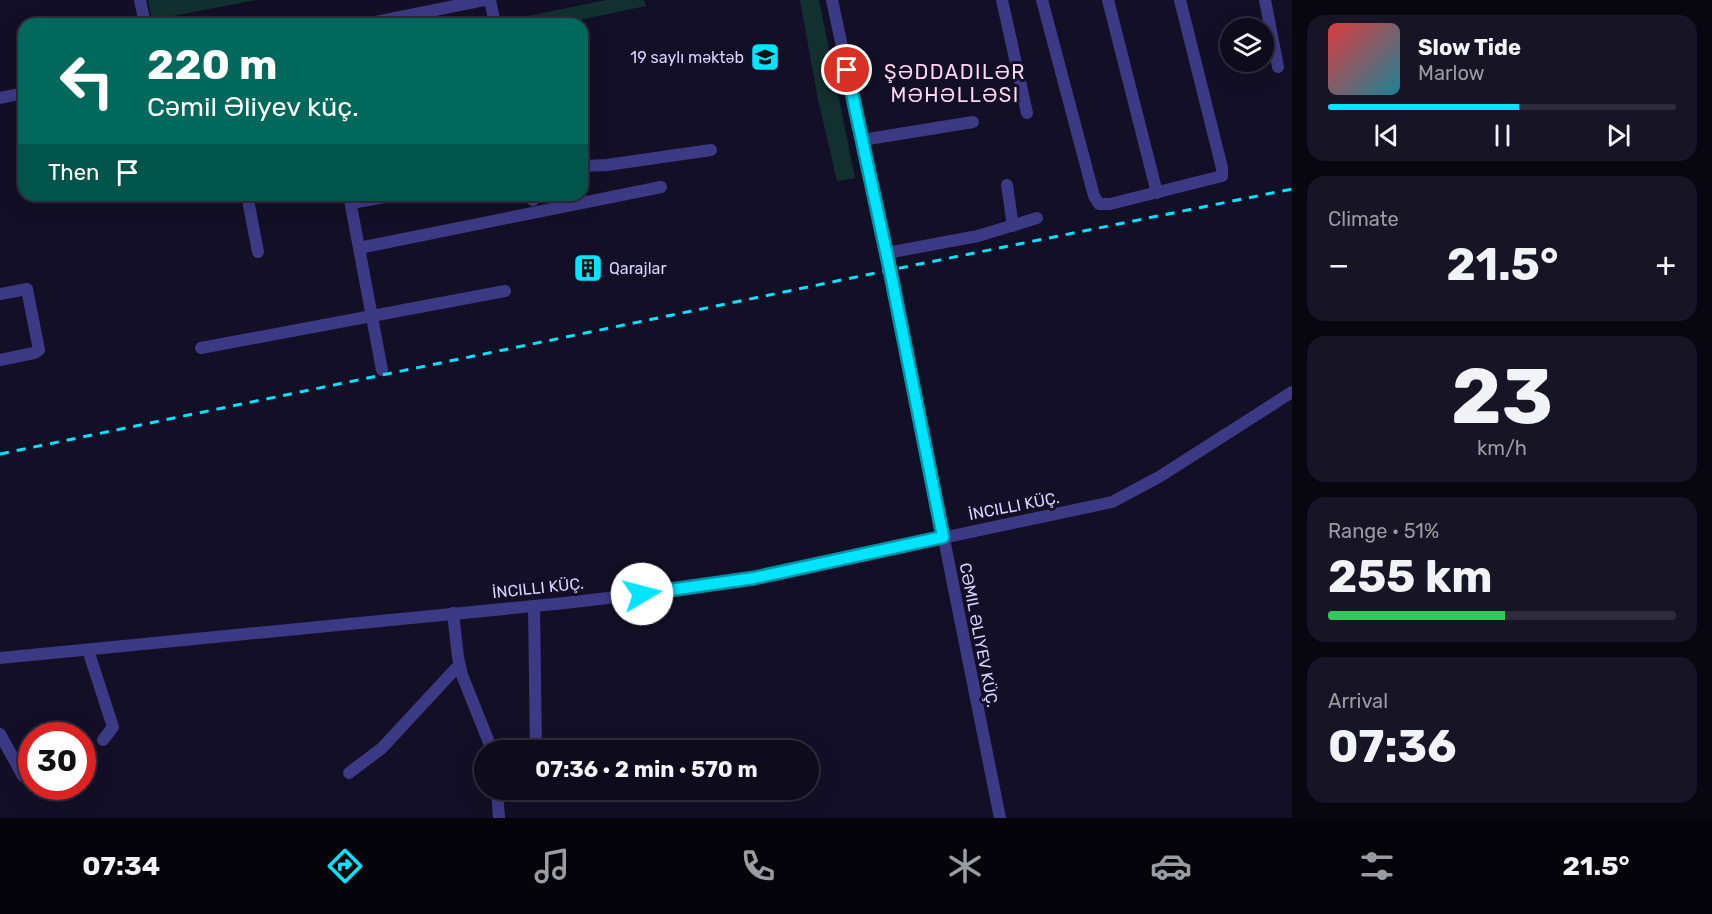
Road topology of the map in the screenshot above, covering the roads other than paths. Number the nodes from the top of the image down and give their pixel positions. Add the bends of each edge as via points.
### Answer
1 (140, 0) edge
2 (484, 0) edge
3 (490, 0) edge
4 (832, 0) edge
5 (1002, 0) edge
6 (1042, 0) edge
7 (1108, 0) edge
8 (1180, 0) edge
9 (1265, 0) edge
10 (144, 18) edge
11 (396, 18) edge
12 (494, 18) edge
13 (1278, 67) dead end
14 (18, 94) edge
15 (0, 98) edge
16 (1027, 113) dead end
17 (973, 122) dead end
18 (862, 140) junction
19 (711, 150) dead end
20 (588, 166) edge
21 (1007, 185) dead end
22 (661, 187) dead end
23 (1157, 193) junction
24 (588, 197) edge
25 (248, 201) edge
26 (350, 201) edge
27 (565, 201) edge
28 (1037, 218) dead end
29 (1013, 226) junction
30 (359, 248) junction
31 (258, 252) dead end
32 (887, 253) junction
33 (505, 291) dead end
34 (0, 294) edge
35 (372, 316) junction
36 (201, 348) dead end
37 (0, 360) edge
38 (382, 370) dead end
39 (1292, 392) edge
40 (943, 537) junction
41 (534, 606) junction
42 (453, 613) junction
43 (88, 650) junction
44 (0, 658) edge
45 (459, 665) junction
46 (0, 734) edge
47 (103, 740) dead end
48 (488, 740) edge
49 (536, 740) edge
50 (18, 767) edge
51 (350, 773) dead end
52 (498, 800) edge
53 (499, 818) edge
54 (1000, 818) edge

1 - 10 street
2 - 11 street
3 - 12 street
4 - 18 street, CƏMIL ƏLIYEV KÜÇ.
5 - 16 street
6 - 23 street via 1094,196 1099,204 1110,204
7 - 23 street
8 - 23 street via 1222,176
9 - 13 street
14 - 15 street
17 - 18 street
18 - 32 street, CƏMIL ƏLIYEV KÜÇ.
19 - 20 street
21 - 29 street
22 - 24 street
25 - 31 street
26 - 30 street
27 - 30 street
28 - 29 street
29 - 32 street
30 - 35 street
32 - 40 street, CƏMIL ƏLIYEV KÜÇ.
33 - 35 street
34 - 37 street via 27,289 39,350
35 - 36 street
35 - 38 street
39 - 40 street, İNCILLI KÜÇ. via 1159,477 1112,502
40 - 41 street, İNCILLI KÜÇ. via 754,578
40 - 54 street, CƏMIL ƏLIYEV KÜÇ.
41 - 42 street, İNCILLI KÜÇ.
41 - 49 street
42 - 43 street, İNCILLI KÜÇ.
42 - 45 street
43 - 44 street, İNCILLI KÜÇ.
43 - 47 street via 113,727
45 - 48 street
45 - 51 street via 382,748
46 - 50 street
52 - 53 street

